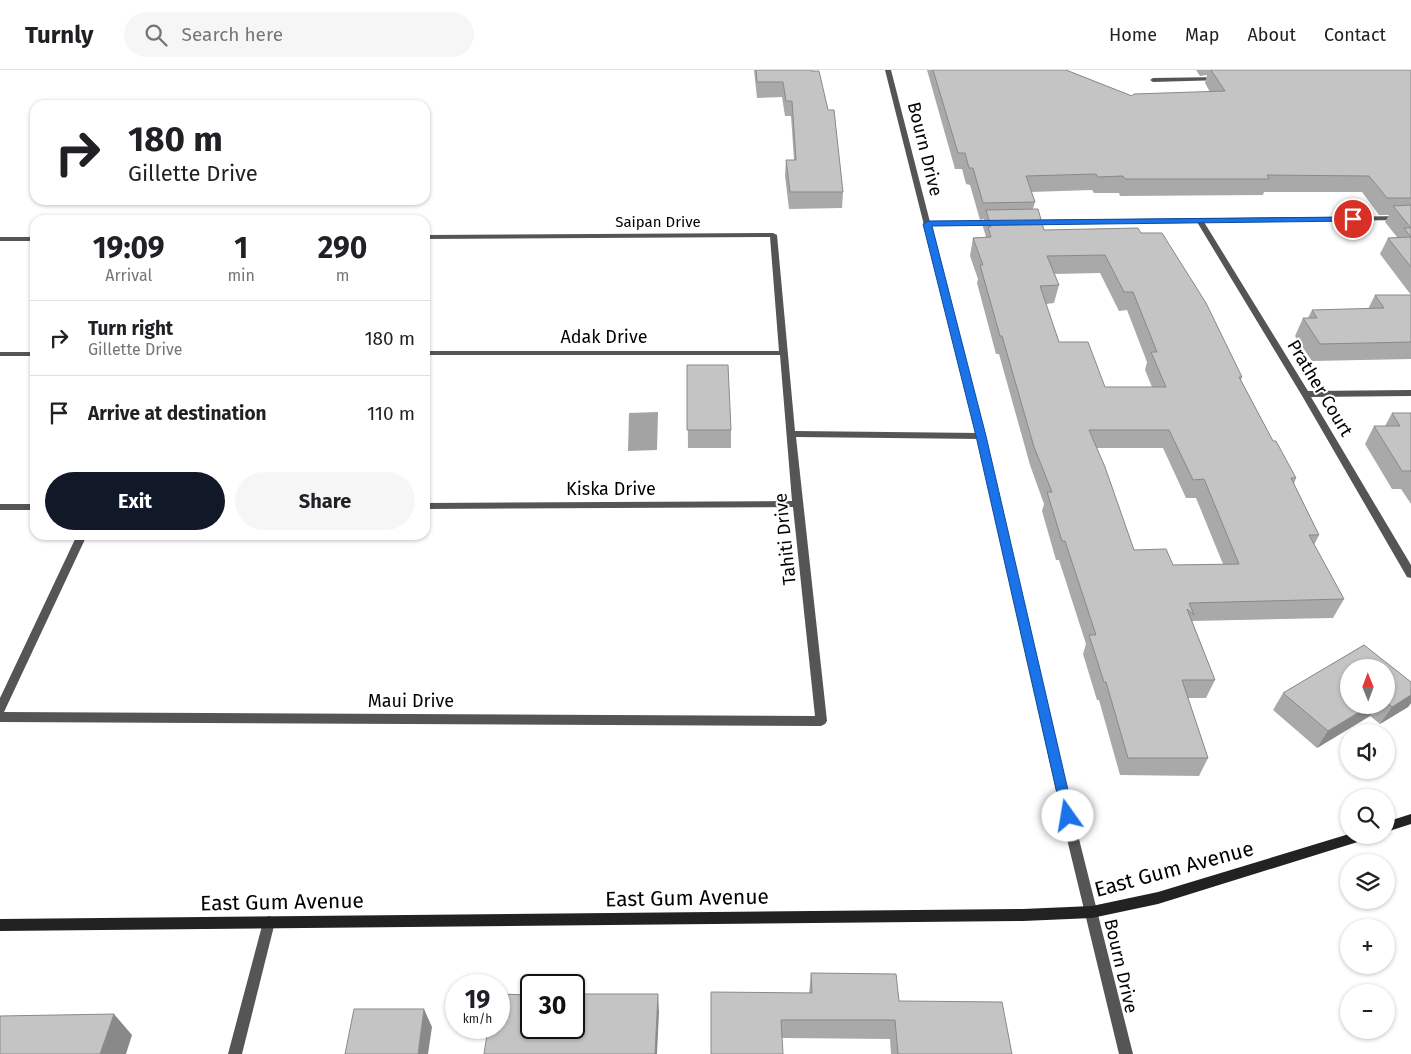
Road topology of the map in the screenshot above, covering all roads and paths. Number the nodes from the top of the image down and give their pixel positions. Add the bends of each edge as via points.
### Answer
1 (888, 70) edge
2 (1232, 79) edge
3 (1153, 80) dead end
4 (1411, 218) edge
5 (1200, 221) junction
6 (1005, 222) edge
7 (1024, 222) edge
8 (928, 224) junction
9 (430, 237) edge
10 (0, 239) edge
11 (30, 239) edge
12 (430, 353) edge
13 (784, 353) junction
14 (0, 354) edge
15 (30, 354) edge
16 (1411, 393) edge
17 (1305, 394) junction
18 (791, 434) junction
19 (981, 436) junction
20 (797, 504) junction
21 (430, 506) edge
22 (30, 507) edge
23 (0, 508) edge
24 (80, 540) edge
25 (1411, 574) edge
26 (0, 710) edge
27 (0, 717) edge
28 (821, 721) joint
29 (1411, 819) edge
30 (1395, 824) edge
31 (1340, 842) edge
32 (1092, 912) junction
33 (269, 922) junction
34 (0, 925) edge
35 (235, 1054) edge
36 (1126, 1054) edge

1 - 8 street, Bourn Drive
2 - 3 street
4 - 5 street
5 - 7 street
5 - 17 street, Prather Court
6 - 8 street
8 - 19 street, Bourn Drive
9 - 13 street, Saipan Drive via 773,235
10 - 11 street
12 - 13 street, Adak Drive
13 - 18 street, Tahiti Drive
14 - 15 street
16 - 17 street
17 - 25 street, Prather Court
18 - 19 street
18 - 20 street, Tahiti Drive
19 - 32 street, Bourn Drive
20 - 21 street, Kiska Drive
20 - 28 street, Tahiti Drive
22 - 23 street
24 - 26 street
27 - 28 street, Maui Drive
29 - 30 street
31 - 32 street, East Gum Avenue via 1158,898
32 - 33 street, East Gum Avenue via 1003,916
32 - 36 street, Bourn Drive
33 - 34 street, East Gum Avenue
33 - 35 street

